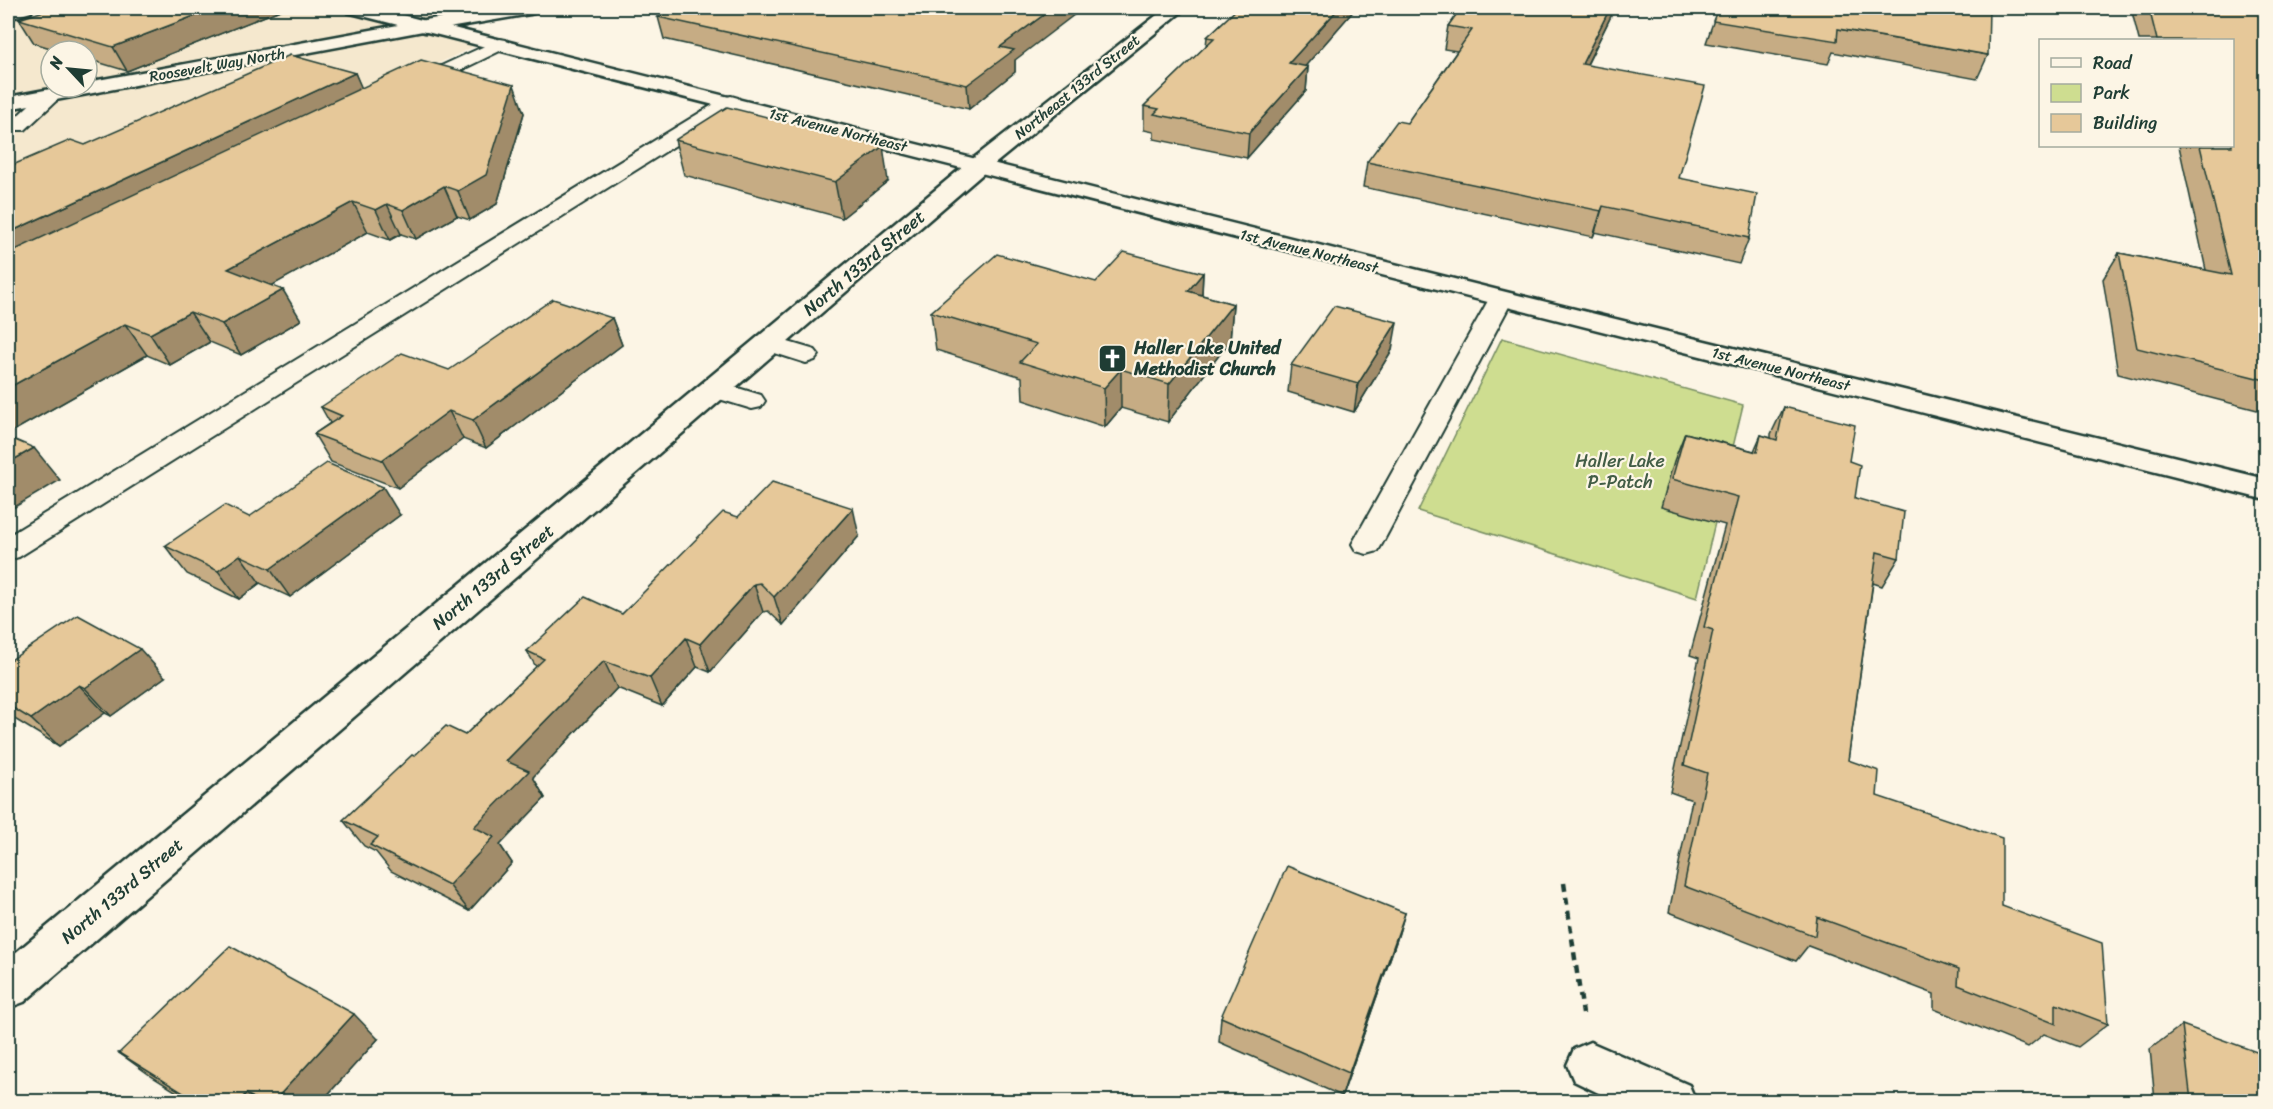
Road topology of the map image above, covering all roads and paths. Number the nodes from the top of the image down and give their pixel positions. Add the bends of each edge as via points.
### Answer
1 (24, 8) edge
2 (355, 8) edge
3 (530, 8) edge
4 (1177, 8) edge
5 (8, 13) edge
6 (425, 26) junction
7 (500, 44) junction
8 (99, 86) edge
9 (397, 94) edge
10 (39, 97) edge
11 (47, 99) edge
12 (731, 102) junction
13 (8, 103) edge
14 (18, 126) dead end
15 (978, 166) junction
16 (1501, 299) junction
17 (768, 343) junction
18 (806, 355) dead end
19 (715, 389) junction
20 (752, 401) dead end
21 (2265, 490) edge
22 (1367, 544) dead end
23 (8, 550) edge
24 (1564, 883) dead end
25 (8, 987) edge
26 (1590, 1065) joint
27 (1672, 1101) edge

1 - 5 street
2 - 6 street, 1st Avenue Northeast
3 - 6 street, Roosevelt Way North
4 - 15 street, Northeast 133rd Street
6 - 7 street, 1st Avenue Northeast
6 - 8 street, Roosevelt Way North
7 - 9 lane
7 - 12 street, 1st Avenue Northeast
10 - 13 street, Roosevelt Way North
11 - 14 lane
12 - 15 street, 1st Avenue Northeast
12 - 23 lane
15 - 16 street, 1st Avenue Northeast
15 - 17 street, North 133rd Street
16 - 21 street, 1st Avenue Northeast
16 - 22 lane
17 - 18 lane
17 - 19 street, North 133rd Street
19 - 20 lane
19 - 25 street, North 133rd Street
24 - 26 path
26 - 27 street

